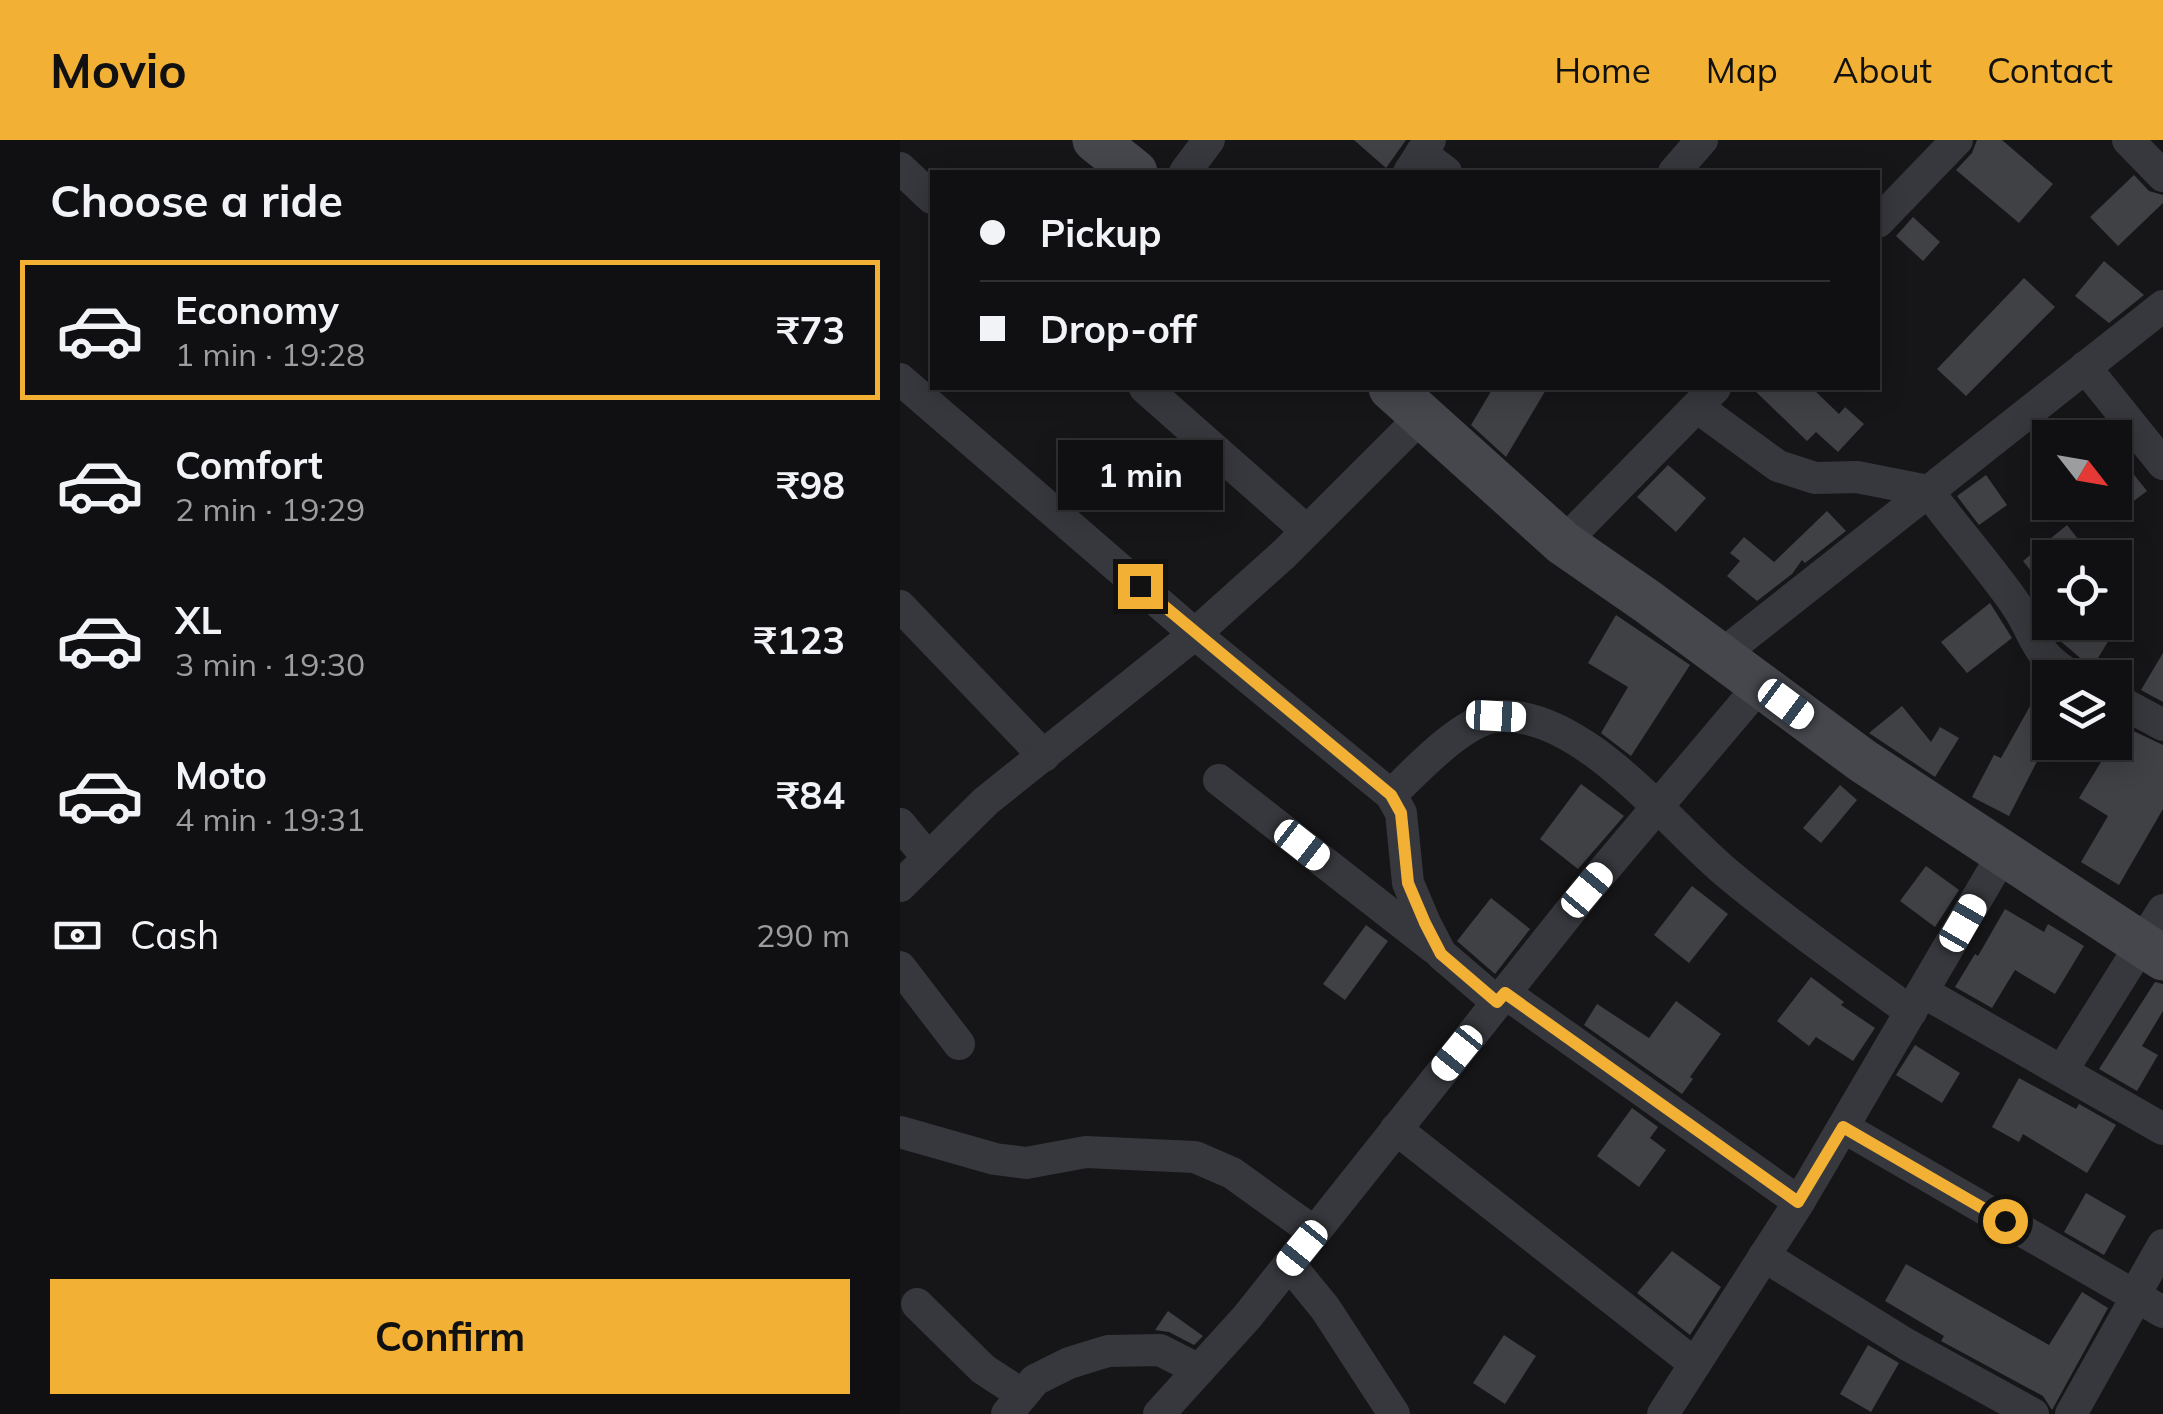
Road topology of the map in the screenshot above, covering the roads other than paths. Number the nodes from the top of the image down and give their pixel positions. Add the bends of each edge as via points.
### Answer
1 (1096, 140) edge
2 (1209, 140) edge
3 (1702, 140) edge
4 (1958, 140) edge
5 (2128, 140) edge
6 (900, 168) edge
7 (1133, 170) edge
8 (1186, 170) edge
9 (1676, 170) edge
10 (2163, 176) edge
11 (930, 196) edge
12 (1880, 220) edge
13 (2163, 306) edge
14 (2086, 367) junction
15 (900, 379) edge
16 (1147, 390) edge
17 (1706, 397) edge
18 (1407, 401) edge
19 (2163, 464) edge
20 (1928, 491) junction
21 (1307, 531) junction
22 (1563, 544) junction
23 (900, 606) edge
24 (1195, 634) junction
25 (1720, 656) junction
26 (2048, 660) edge
27 (1760, 685) junction
28 (2132, 708) edge
29 (2163, 725) edge
30 (1044, 756) junction
31 (1220, 780) dead end
32 (1391, 795) junction
33 (1657, 807) junction
34 (900, 824) edge
35 (2003, 854) junction
36 (928, 858) junction
37 (900, 886) edge
38 (2156, 938) edge
39 (1441, 954) junction
40 (900, 968) edge
41 (1501, 998) junction
42 (1917, 1002) junction
43 (959, 1044) dead end
44 (2062, 1071) junction
45 (1843, 1127) junction
46 (1396, 1129) junction
47 (2163, 1130) edge
48 (900, 1132) edge
49 (1798, 1202) junction
50 (1314, 1232) junction
51 (2163, 1245) edge
52 (1764, 1256) junction
53 (1289, 1264) junction
54 (2144, 1302) edge
55 (917, 1304) dead end
56 (1695, 1364) junction
57 (1199, 1370) junction
58 (1014, 1404) edge
59 (1158, 1414) edge
60 (1394, 1414) edge
61 (1663, 1414) edge
62 (2033, 1414) edge
63 (2071, 1414) edge

1 - 7 street
2 - 8 street
3 - 9 street
4 - 12 street
5 - 10 street
6 - 11 street
13 - 14 street
14 - 19 street
14 - 20 street
15 - 24 street
16 - 21 street
17 - 20 street via 1778,466 1816,478 1857,477
17 - 22 street
18 - 21 street
18 - 22 street
20 - 25 street
20 - 26 street via 2016,606
21 - 24 street
22 - 25 street
23 - 30 street
24 - 30 street
24 - 32 street
25 - 27 street
27 - 33 street
27 - 35 street
28 - 29 street
30 - 36 street
31 - 39 street
32 - 33 street via 1452,738 1496,716 1526,717 1600,755
32 - 39 street via 1401,813 1408,883
33 - 41 street
33 - 42 street via 1791,925
34 - 36 street
35 - 38 street
35 - 42 street
36 - 37 street
38 - 44 street
39 - 41 street
40 - 43 street
41 - 46 street
41 - 49 street
42 - 44 street
42 - 45 street
44 - 47 street
45 - 49 street
45 - 54 street
46 - 50 street
46 - 56 street
48 - 50 street via 1026,1163 1086,1152 1195,1157 1232,1173
49 - 52 street
50 - 53 street
51 - 54 street
52 - 56 street
52 - 62 street
53 - 57 street
53 - 60 street
54 - 63 street
55 - 58 street
56 - 61 street
57 - 58 street via 1160,1350 1108,1351 1035,1380
57 - 59 street

